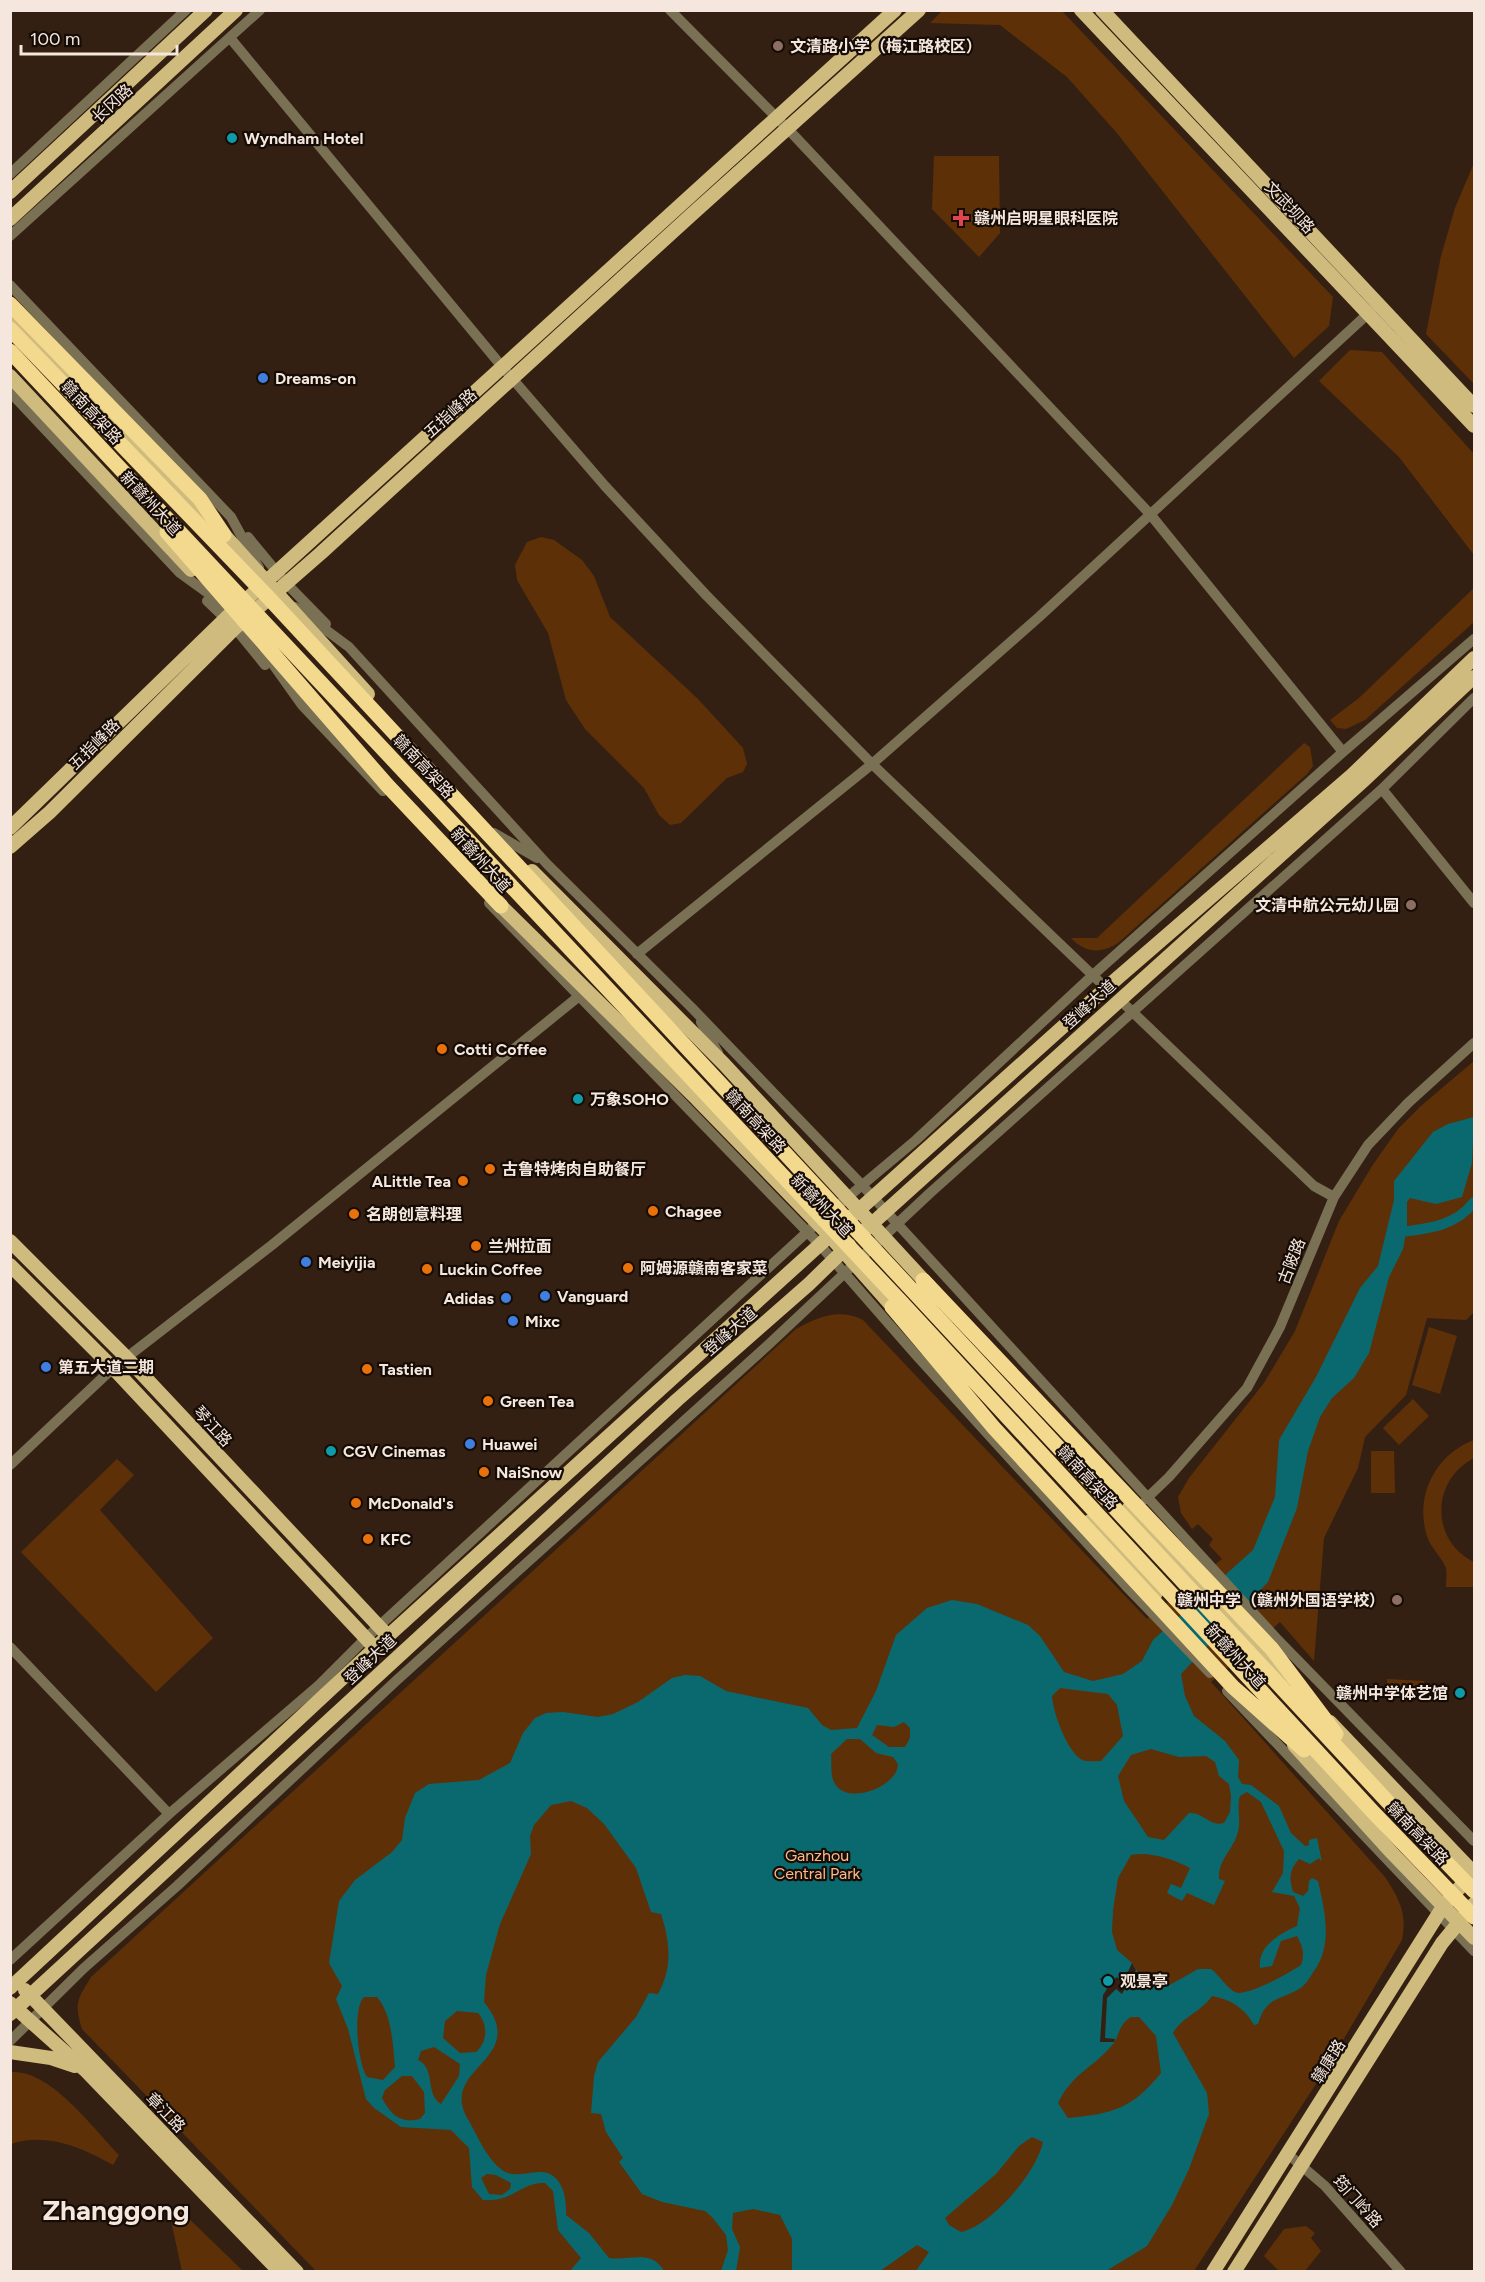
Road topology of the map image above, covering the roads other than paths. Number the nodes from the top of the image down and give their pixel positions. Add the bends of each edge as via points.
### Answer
1 (186, 10) edge
2 (206, 10) edge
3 (236, 10) edge
4 (260, 10) edge
5 (670, 10) edge
6 (895, 10) edge
7 (919, 10) edge
8 (1081, 10) edge
9 (1102, 10) edge
10 (231, 39) junction
11 (777, 117) junction
12 (788, 128) junction
13 (10, 174) edge
14 (10, 192) edge
15 (10, 219) edge
16 (10, 236) edge
17 (10, 285) edge
18 (10, 304) edge
19 (1373, 309) junction
20 (10, 316) edge
21 (10, 329) edge
22 (10, 351) edge
23 (10, 362) edge
24 (508, 374) junction
25 (10, 376) edge
26 (10, 392) edge
27 (1474, 406) edge
28 (1474, 426) edge
29 (1149, 514) junction
30 (224, 535) junction
31 (277, 582) junction
32 (234, 620) junction
33 (1474, 639) edge
34 (1474, 658) edge
35 (1474, 677) edge
36 (1474, 698) edge
37 (1343, 752) junction
38 (872, 764) junction
39 (1382, 789) junction
40 (13, 821) edge
41 (494, 833) junction
42 (10, 847) edge
43 (547, 864) junction
44 (1474, 903) edge
45 (501, 906) junction
46 (637, 954) junction
47 (1093, 975) junction
48 (1106, 988) junction
49 (579, 998) junction
50 (1119, 999) junction
51 (692, 1008) junction
52 (1131, 1011) junction
53 (1474, 1043) edge
54 (724, 1064) junction
55 (648, 1065) junction
56 (697, 1099) junction
57 (861, 1184) junction
58 (1334, 1197) junction
59 (845, 1198) junction
60 (873, 1198) junction
61 (858, 1212) junction
62 (885, 1212) junction
63 (896, 1224) junction
64 (870, 1225) junction
65 (812, 1228) junction
66 (882, 1237) junction
67 (824, 1240) junction
68 (10, 1241) edge
69 (838, 1255) junction
70 (10, 1265) edge
71 (849, 1268) junction
72 (923, 1280) junction
73 (892, 1307) junction
74 (127, 1358) junction
75 (113, 1368) junction
76 (10, 1465) edge
77 (1146, 1499) junction
78 (383, 1631) junction
79 (371, 1643) junction
80 (10, 1647) edge
81 (1233, 1687) junction
82 (1387, 1801) junction
83 (1373, 1812) junction
84 (169, 1814) junction
85 (1474, 1841) edge
86 (1474, 1872) edge
87 (1474, 1891) edge
88 (1474, 1904) edge
89 (1442, 1910) junction
90 (1474, 1917) edge
91 (1456, 1925) junction
92 (1474, 1938) edge
93 (1474, 1950) edge
94 (10, 1960) edge
95 (13, 1982) edge
96 (30, 1995) junction
97 (12, 2009) edge
98 (44, 2010) junction
99 (31, 2023) junction
100 (10, 2041) edge
101 (10, 2052) edge
102 (85, 2070) junction
103 (1289, 2155) junction
104 (1302, 2164) junction
105 (280, 2271) edge
106 (297, 2271) edge
107 (1213, 2271) edge
108 (1234, 2271) edge
109 (1401, 2271) edge

1 - 13 street
2 - 14 main road, 长冈路
3 - 15 main road, 长冈路
4 - 10 street
5 - 11 street
6 - 11 main road, 五指峰路
7 - 12 main road, 五指峰路
8 - 19 main road, 文武坝路
9 - 19 main road, 文武坝路
10 - 16 street
10 - 24 street
11 - 12 street
11 - 24 main road, 五指峰路
12 - 24 main road, 五指峰路
12 - 29 street
17 - 31 street via 231,517
18 - 30 highway via 200,499
19 - 27 main road, 文武坝路
19 - 28 main road, 文武坝路
19 - 29 street
20 - 30 main road, 新赣州大道
21 - 82 highway, 赣南高架路, bridge via 300,630
22 - 83 highway, 赣南高架路, bridge via 893,1293
23 - 45 highway, bridge via 155,518 387,785
24 - 31 main road, 五指峰路
24 - 38 street via 706,595
25 - 32 main road, 新赣州大道
26 - 32 street via 180,573
29 - 37 street
29 - 38 street
30 - 31 main road, 新赣州大道
31 - 32 main road, 五指峰路
31 - 41 main road, 新赣州大道
31 - 43 street via 349,647
32 - 40 main road, 五指峰路
32 - 42 main road, 五指峰路 via 50,812
32 - 45 main road, 新赣州大道
32 - 49 street via 302,705
33 - 37 street
34 - 48 main road, 登峰大道 via 1352,775
35 - 50 main road, 登峰大道
36 - 39 street
37 - 47 street
38 - 46 street
38 - 47 street
39 - 44 street
39 - 52 street
41 - 43 street
41 - 54 main road, 新赣州大道
43 - 46 street
45 - 56 main road, 新赣州大道
46 - 51 street
47 - 48 street
47 - 57 street via 916,1140
48 - 60 main road, 登峰大道
49 - 55 street
49 - 74 street
50 - 52 street
50 - 62 main road, 登峰大道
51 - 54 street
51 - 57 street
52 - 58 street via 1314,1186
52 - 63 street
53 - 58 street, 古陂路 via 1376,1136
54 - 59 main road, 新赣州大道
55 - 56 street
55 - 65 street
56 - 65 main road, 新赣州大道
57 - 59 street
57 - 60 street
58 - 77 street, 古陂路 via 1284,1318 1247,1388
59 - 61 main road, 新赣州大道
59 - 65 street
60 - 61 main road, 登峰大道
60 - 62 street
61 - 64 main road, 新赣州大道
61 - 67 main road, 登峰大道
62 - 63 street
62 - 64 main road, 登峰大道
63 - 66 street
63 - 77 street
64 - 66 main road, 新赣州大道
64 - 69 main road, 登峰大道
65 - 67 main road, 新赣州大道
65 - 78 street
66 - 71 street
66 - 72 main road, 新赣州大道
67 - 69 main road, 新赣州大道
67 - 78 main road, 登峰大道
68 - 74 main road, 琴江路
69 - 71 main road, 新赣州大道
69 - 96 main road, 登峰大道
70 - 75 main road, 琴江路
71 - 73 main road, 新赣州大道
71 - 81 street via 916,1355 1126,1586
71 - 98 street via 84,1968
72 - 82 highway, bridge via 1272,1649
72 - 86 main road, 新赣州大道 via 1162,1545
73 - 81 main road, 新赣州大道 via 1137,1572
73 - 83 highway, bridge via 994,1428 1233,1687
74 - 75 street
74 - 78 main road, 琴江路
75 - 76 street
75 - 79 main road, 琴江路
77 - 85 street
78 - 79 main road, 登峰大道
79 - 84 street
79 - 95 main road, 登峰大道
80 - 84 street
81 - 89 main road, 新赣州大道
82 - 87 highway, 赣南高架路, bridge
83 - 90 highway, 赣南高架路, bridge
84 - 94 street
86 - 89 main road, 赣康路
88 - 91 main road, 赣康路
89 - 91 main road, 新赣州大道
89 - 103 main road, 赣康路
91 - 92 main road, 新赣州大道
91 - 93 street
91 - 104 main road, 赣康路
95 - 96 main road, 章江路
96 - 97 main road, 登峰大道
96 - 98 main road, 章江路
97 - 99 main road, 章江路
98 - 99 street
98 - 106 main road, 章江路
99 - 100 street
99 - 102 main road, 章江路
101 - 102 main road via 51,2058
102 - 105 main road, 章江路
103 - 104 street, 筠门岭路
103 - 107 main road, 赣康路
104 - 108 main road, 赣康路
104 - 109 street, 筠门岭路

